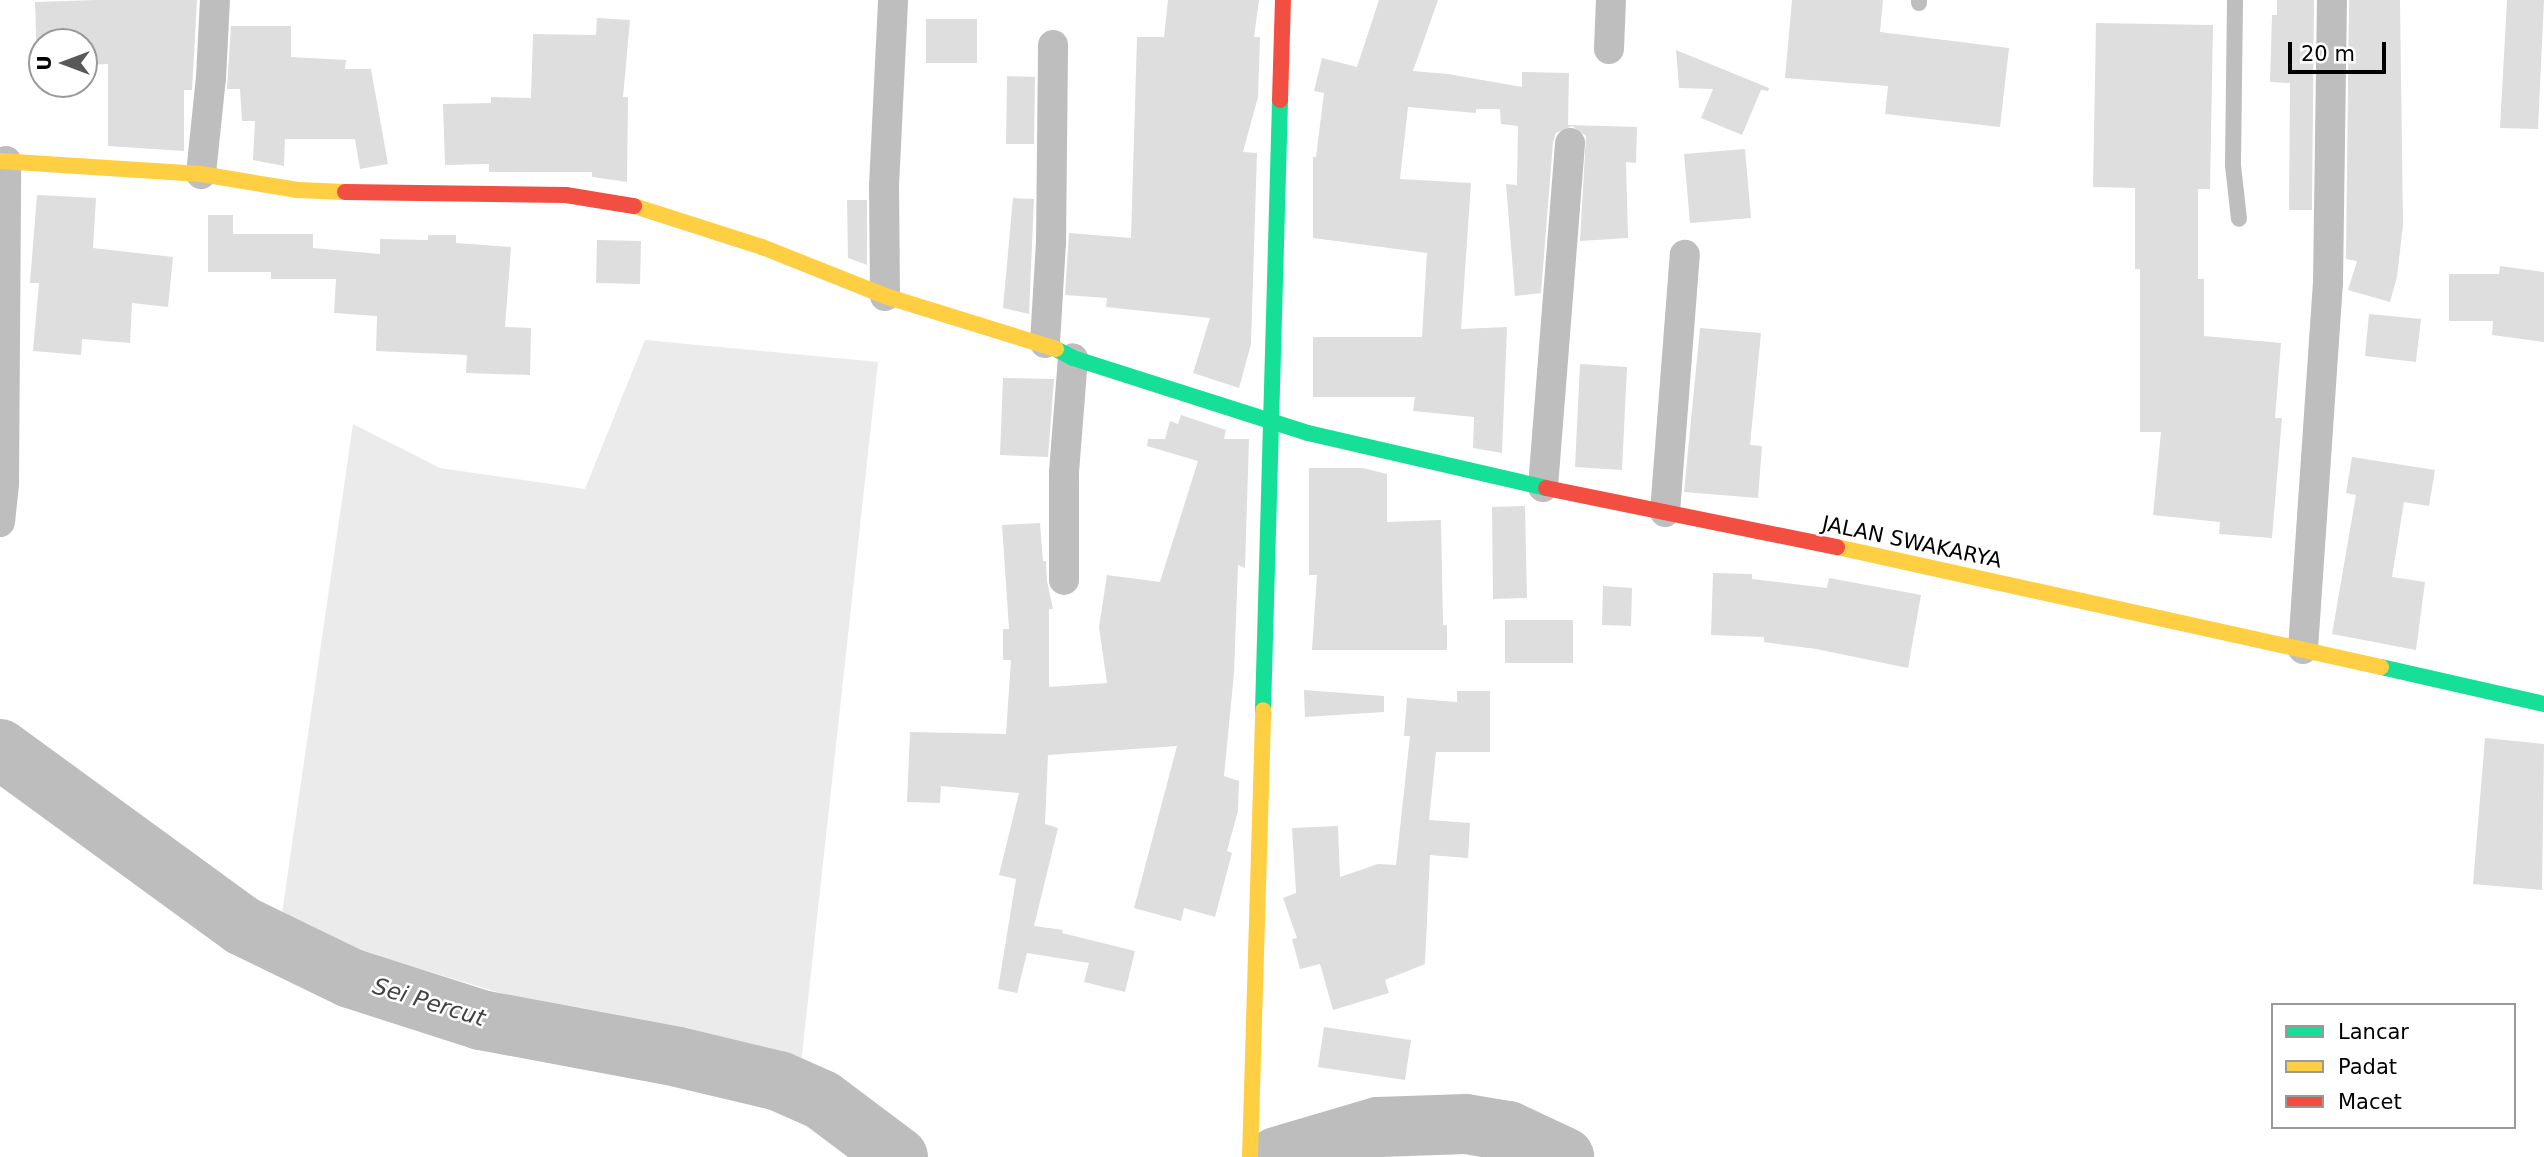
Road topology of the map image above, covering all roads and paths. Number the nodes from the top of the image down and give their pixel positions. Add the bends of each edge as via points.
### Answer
1 (215, 0) edge
2 (893, 0) edge
3 (1283, 0) edge
4 (1611, 0) edge
5 (2235, 0) edge
6 (2332, 0) edge
7 (1053, 45) dead end
8 (1609, 49) dead end
9 (1570, 143) dead end
10 (3, 161) edge
11 (201, 174) junction
12 (2239, 219) dead end
13 (1685, 255) dead end
14 (885, 296) junction
15 (1045, 343) junction
16 (1073, 358) junction
17 (1272, 421) junction
18 (1543, 487) junction
19 (1665, 512) junction
20 (0, 523) edge
21 (1064, 580) dead end
22 (2303, 649) junction
23 (2544, 704) edge
24 (1250, 1157) edge

1 - 11 street
2 - 14 street via 884,186
3 - 17 street
4 - 8 street
5 - 12 lane via 2233,165
6 - 22 street via 2328,283
7 - 15 street
9 - 18 street
10 - 11 street, JALAN SWAKARYA
10 - 20 street via 4,483
11 - 14 street, JALAN SWAKARYA via 298,190 566,195 627,204 762,247
13 - 19 street
14 - 15 street, JALAN SWAKARYA
15 - 16 street, JALAN SWAKARYA
16 - 17 street, JALAN SWAKARYA
16 - 21 street via 1064,472
17 - 18 street, JALAN SWAKARYA
17 - 24 street
18 - 19 street, JALAN SWAKARYA
19 - 22 street, JALAN SWAKARYA
22 - 23 street, JALAN SWAKARYA

